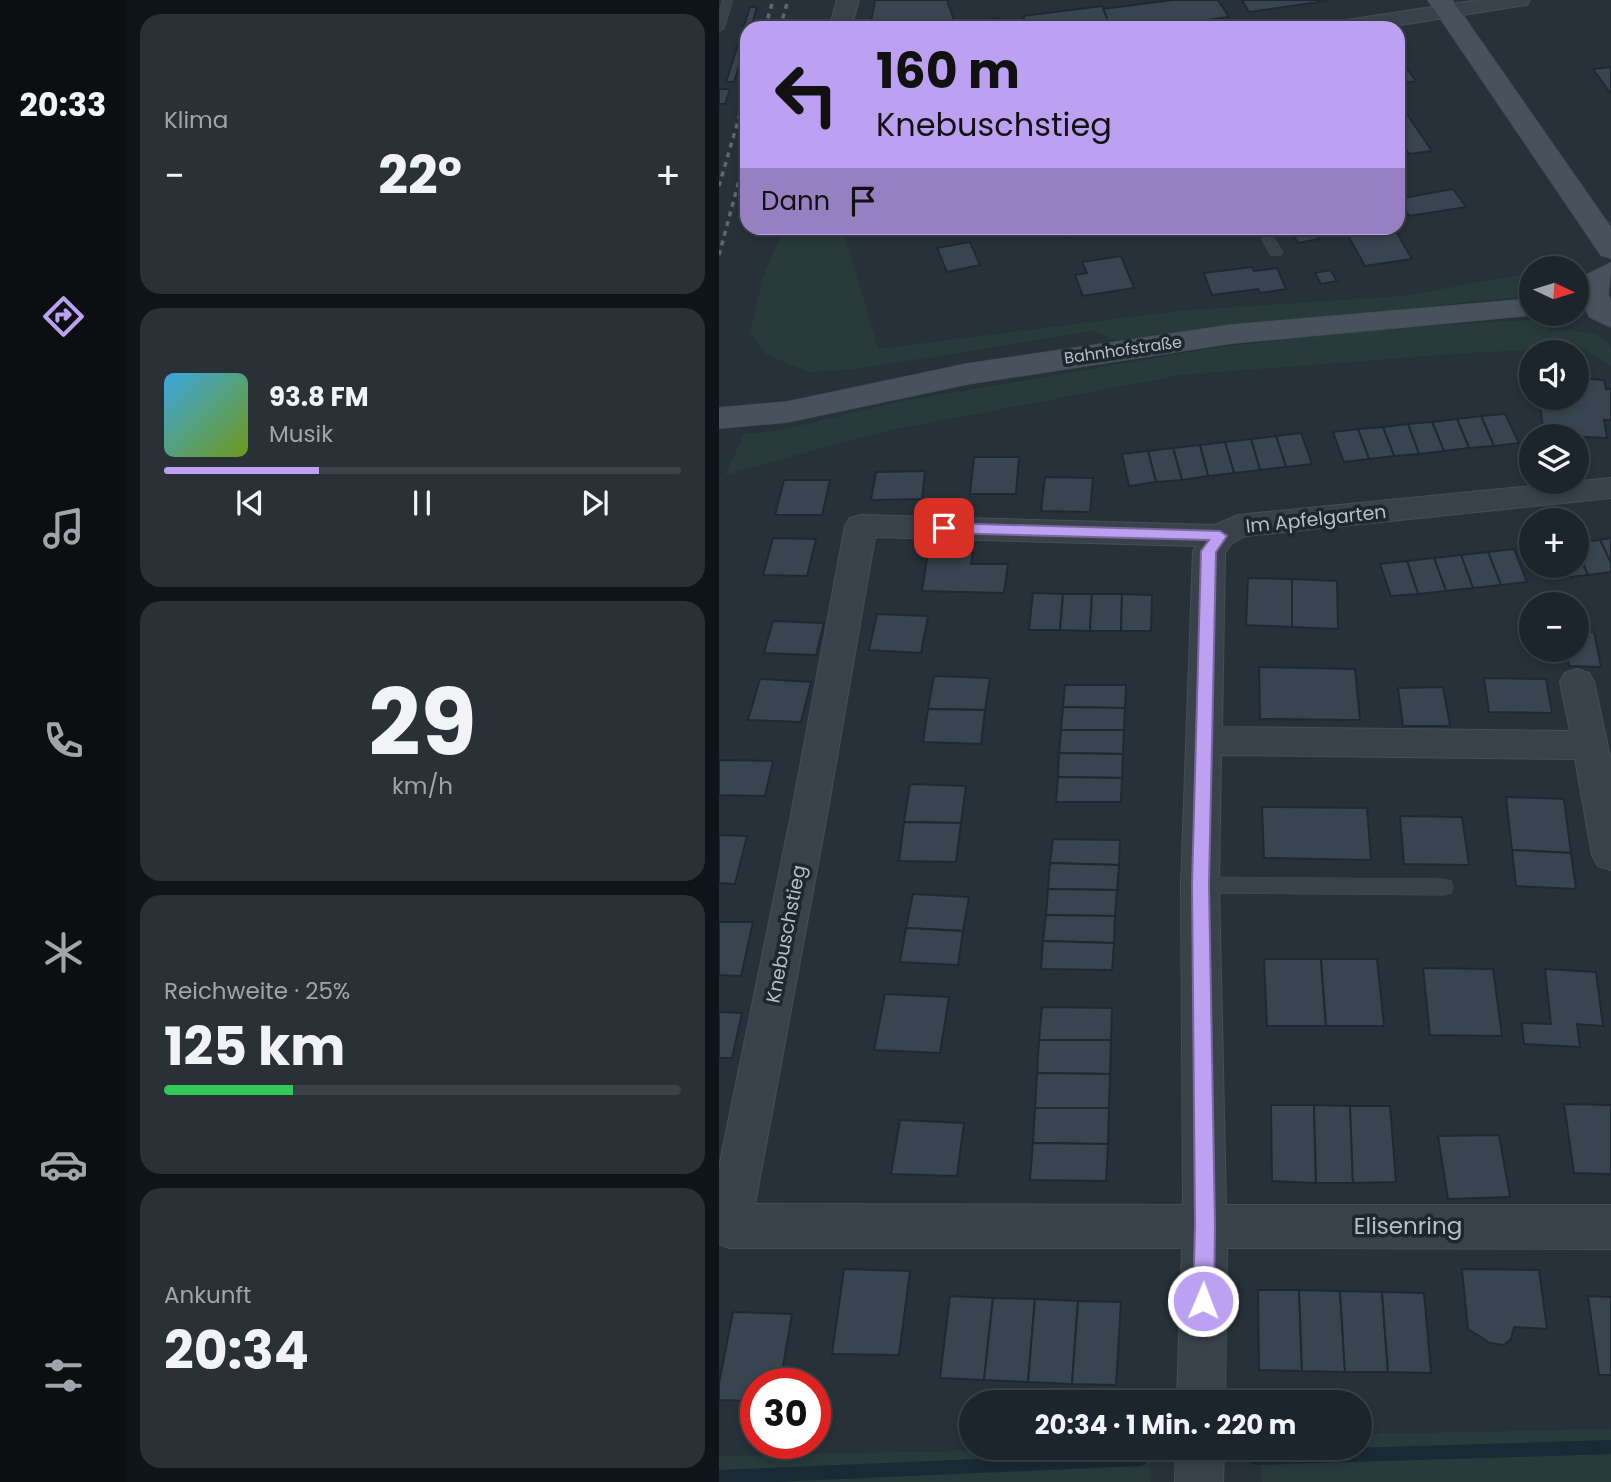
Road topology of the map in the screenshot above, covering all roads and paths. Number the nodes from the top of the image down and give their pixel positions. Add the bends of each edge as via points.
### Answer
1 (728, 0) edge
2 (848, 0) edge
3 (1519, 0) edge
4 (1444, 5) edge
5 (842, 21) edge
6 (1372, 21) edge
7 (719, 29) edge
8 (1266, 235) edge
9 (1611, 249) edge
10 (1276, 251) dead end
11 (1611, 272) edge
12 (1594, 308) edge
13 (1519, 310) edge
14 (719, 418) edge
15 (1611, 488) edge
16 (1220, 536) junction
17 (1577, 682) dead end
18 (1203, 741) junction
19 (1590, 745) junction
20 (1611, 855) edge
21 (1200, 885) junction
22 (1443, 887) dead end
23 (1205, 1225) junction
24 (1611, 1227) edge
25 (1201, 1390) edge
26 (1200, 1460) edge
27 (1199, 1482) edge

1 - 7 lane
2 - 5 street
3 - 4 street
4 - 6 street
4 - 9 street
8 - 10 lane
11 - 12 street via 1593,288
13 - 14 street, Bahnhofstraße via 1219,336 967,374 787,412
15 - 16 street, Im Apfelgarten via 1238,526
16 - 18 street, Im Apfelgarten via 1209,551
16 - 23 street, Knebuschstieg via 861,526 729,1226
17 - 19 street
18 - 19 street
18 - 21 street, Im Apfelgarten
19 - 20 street
21 - 22 lane
21 - 23 street, Im Apfelgarten
23 - 24 street, Elisenring
23 - 25 street, Im Apfelgarten
26 - 27 street

